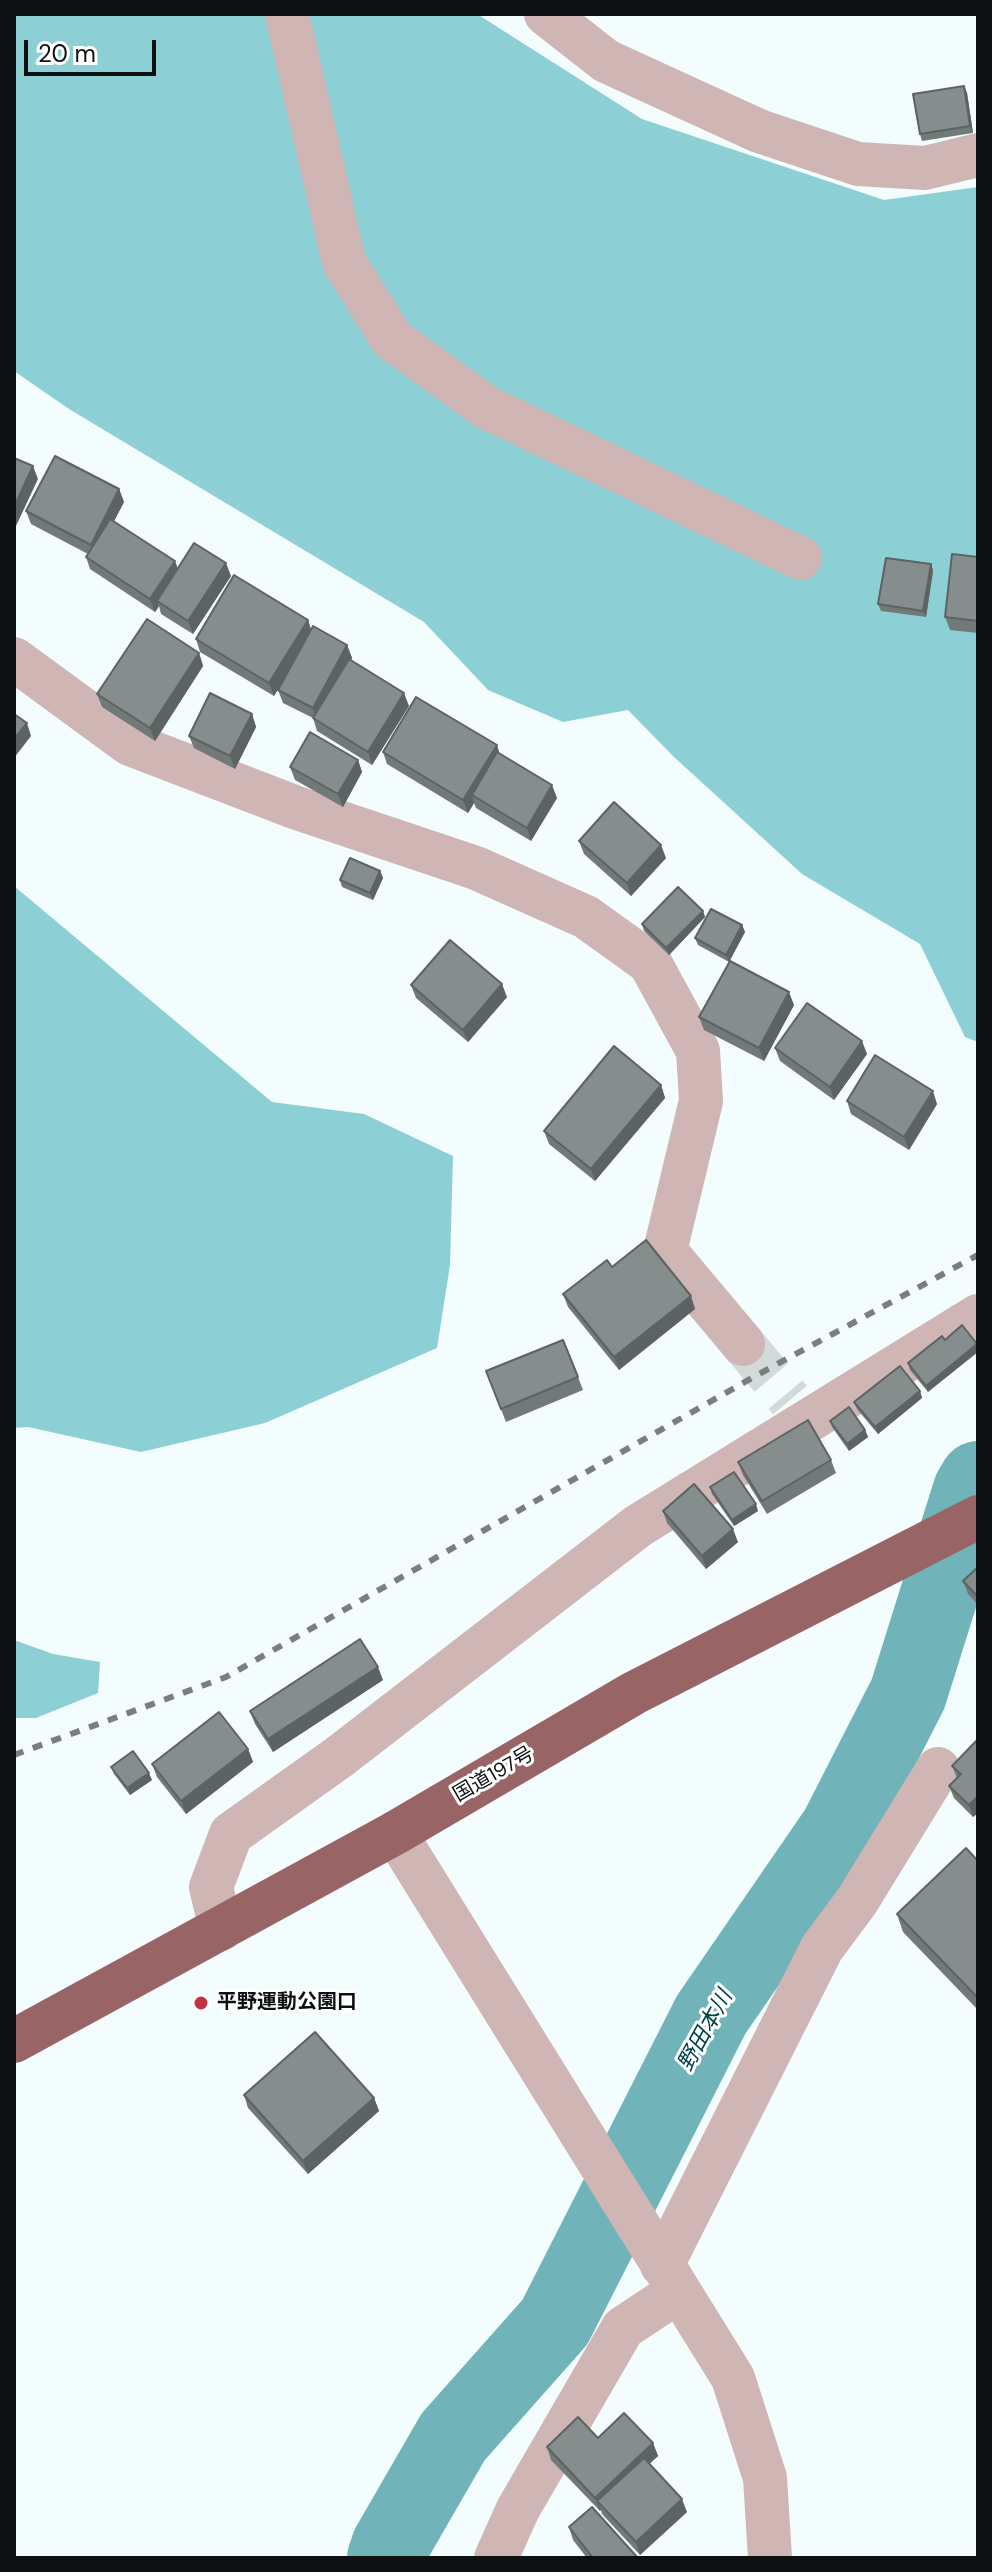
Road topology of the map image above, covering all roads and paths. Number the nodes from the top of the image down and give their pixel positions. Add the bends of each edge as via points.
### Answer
1 (287, 14) edge
2 (546, 14) edge
3 (978, 155) edge
4 (800, 558) dead end
5 (14, 659) edge
6 (978, 1316) edge
7 (743, 1344) tunnel mouth
8 (978, 1517) edge
9 (938, 1769) dead end
10 (395, 1833) junction
11 (221, 1929) junction
12 (14, 2041) edge
13 (664, 2267) junction
14 (496, 2558) edge
15 (770, 2558) edge

1 - 4 street via 344,262 392,339 486,407
2 - 3 street via 606,61 759,131 858,164 925,168
5 - 7 street via 130,744 476,868 586,917 650,963 698,1051 701,1101 665,1251
6 - 11 street via 799,1410 231,1834 211,1887
8 - 10 highway, 国道197号 via 634,1693
9 - 13 street via 822,1948
10 - 11 highway, 国道197号
10 - 13 street
11 - 12 highway, 国道197号
13 - 14 street via 518,2509
13 - 15 street via 733,2378 765,2478

